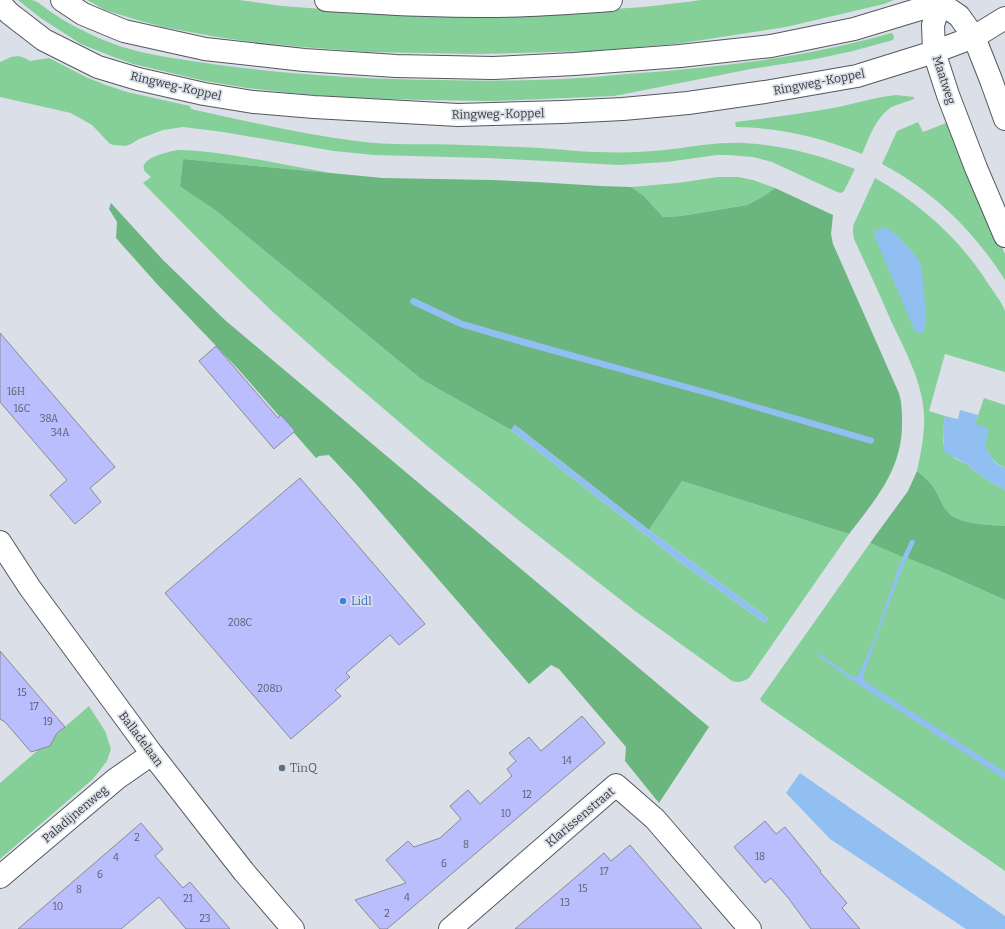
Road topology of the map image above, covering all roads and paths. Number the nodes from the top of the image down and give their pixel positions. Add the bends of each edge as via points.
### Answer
1 (62, 0) edge
2 (326, 0) edge
3 (611, 0) edge
4 (941, 1) edge
5 (0, 3) edge
6 (1005, 18) edge
7 (974, 37) junction
8 (934, 52) junction
9 (1005, 119) edge
10 (1005, 236) edge
11 (0, 542) edge
12 (152, 754) junction
13 (0, 877) edge
14 (292, 929) edge
15 (450, 929) edge
16 (750, 929) edge

1 - 4 main road via 83,14 124,32 205,48 304,60 396,66 493,68 680,56 771,46 854,29
2 - 3 main road via 470,6
4 - 7 main road via 959,16
4 - 8 main road, Maatweg via 933,25
5 - 8 main road, Ringweg-Koppel via 44,40 98,67 138,79 253,102 380,111 458,115 555,113 688,103 856,76
6 - 7 main road, Ringweg-Koppel
7 - 8 main road, Ringweg-Koppel
7 - 9 main road
8 - 10 main road, Maatweg via 970,153
11 - 12 main road, Balladelaan via 30,588
12 - 13 main road, Paladijnenweg via 116,779
12 - 14 main road, Balladelaan
15 - 16 main road, Klarissenstraat via 616,785 655,819

